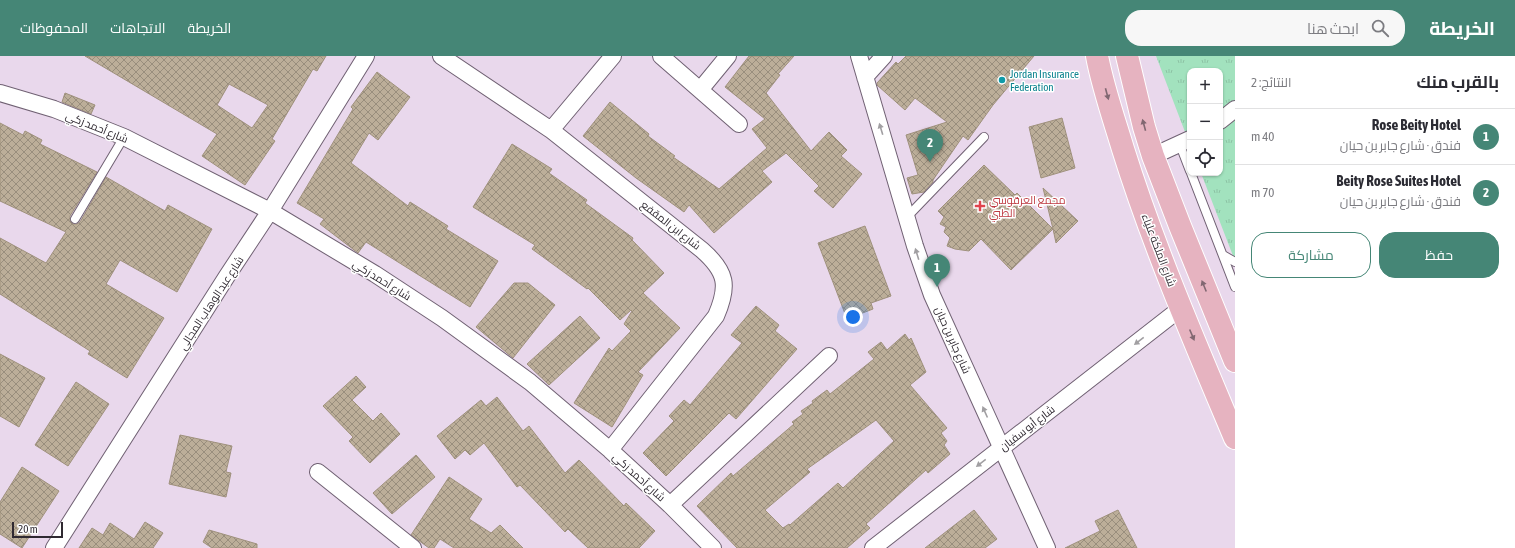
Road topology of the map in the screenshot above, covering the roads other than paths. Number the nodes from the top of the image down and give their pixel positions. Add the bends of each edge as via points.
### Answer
1 (366, 56) edge
2 (441, 56) edge
3 (613, 56) edge
4 (661, 56) edge
5 (728, 56) edge
6 (859, 56) edge
7 (884, 56) edge
8 (1097, 56) edge
9 (1127, 56) edge
10 (865, 77) junction
11 (700, 90) junction
12 (0, 93) edge
13 (1235, 109) edge
14 (1223, 119) edge
15 (739, 124) dead end
16 (551, 130) junction
17 (124, 136) junction
18 (984, 137) dead end
19 (1185, 142) edge
20 (1187, 154) edge
21 (1153, 156) junction
22 (1192, 176) edge
23 (270, 211) junction
24 (907, 217) junction
25 (75, 220) dead end
26 (1222, 254) junction
27 (1235, 262) edge
28 (1235, 287) edge
29 (1181, 308) junction
30 (830, 356) dead end
31 (1235, 361) edge
32 (1235, 438) edge
33 (1001, 448) junction
34 (610, 450) junction
35 (318, 472) dead end
36 (670, 505) junction
37 (54, 548) edge
38 (413, 548) edge
39 (713, 548) edge
40 (873, 548) edge
41 (1047, 548) edge

1 - 23 street, شارع عبد الوهاب المجالي
2 - 16 street, شارع ابن المقفع
3 - 16 street
4 - 11 street
5 - 11 street
6 - 10 street, شارع جابر بن حيان
7 - 10 street
8 -> 29 main road, شارع الملكة علياء via 1137,192
21 -> 9 main road
24 -> 10 street, شارع جابر بن حيان
11 - 15 street
12 - 17 street, شارع أحمد زكي via 54,109
13 - 14 street
16 - 34 street, شارع ابن المقفع via 702,250 713,260 723,280 723,300 716,316
17 - 23 street, شارع أحمد زكي
17 - 25 lane
18 - 24 lane
19 - 20 lane
19 - 21 street
31 -> 21 main road
22 - 26 lane
23 - 34 street, شارع أحمد زكي via 442,318 530,382
23 - 37 street, شارع عبد الوهاب المجالي
33 -> 24 street, شارع جابر بن حيان via 932,295
26 - 27 lane
26 - 28 lane
29 -> 32 main road, شارع الملكة علياء
29 -> 33 street, شارع أبو سفيان
30 - 36 street
33 -> 40 street, شارع أبو سفيان
33 - 41 street, شارع جابر بن حيان
34 - 36 street, شارع أحمد زكي
35 - 38 street
36 - 39 street, شارع أحمد زكي

